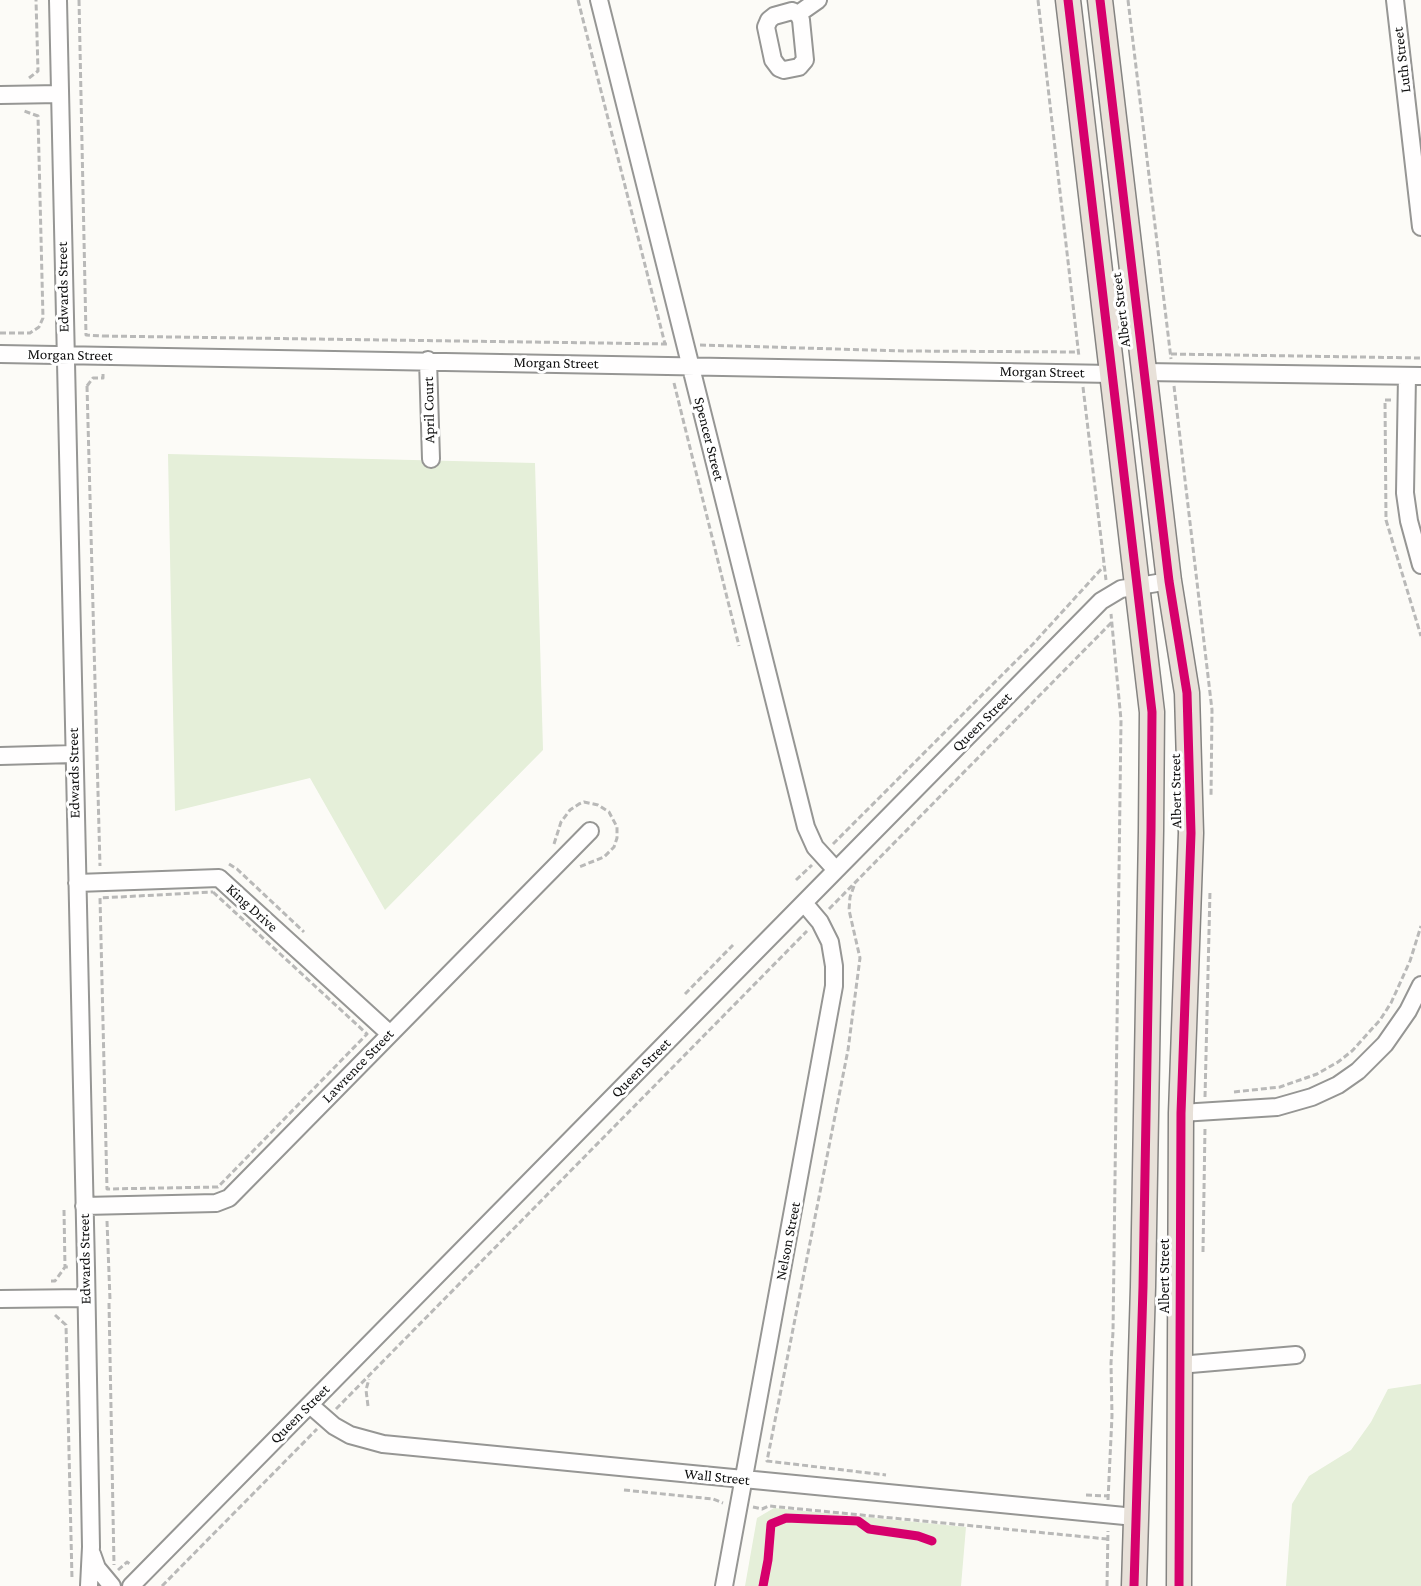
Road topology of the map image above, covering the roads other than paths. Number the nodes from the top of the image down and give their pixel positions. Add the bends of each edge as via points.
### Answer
1 (58, 0) edge
2 (599, 0) edge
3 (818, 0) edge
4 (1068, 0) edge
5 (1100, 0) edge
6 (1395, 0) edge
7 (798, 14) dead end
8 (60, 94) junction
9 (0, 95) edge
10 (1421, 227) edge
11 (0, 354) edge
12 (65, 355) junction
13 (428, 360) junction
14 (691, 366) junction
15 (1144, 372) junction
16 (1112, 374) junction
17 (1414, 376) edge
18 (431, 459) dead end
19 (1421, 565) edge
20 (1169, 581) junction
21 (1137, 586) junction
22 (74, 754) junction
23 (0, 756) edge
24 (590, 831) dead end
25 (836, 870) junction
26 (76, 883) junction
27 (804, 903) junction
28 (1421, 985) edge
29 (390, 1034) junction
30 (1181, 1113) junction
31 (84, 1206) junction
32 (1143, 1287) junction
33 (1179, 1288) junction
34 (86, 1298) junction
35 (0, 1299) edge
36 (1296, 1355) dead end
37 (1179, 1365) junction
38 (310, 1405) junction
39 (744, 1479) junction
40 (1136, 1517) junction
41 (92, 1547) junction
42 (136, 1580) edge
43 (89, 1586) edge
44 (112, 1586) edge
45 (724, 1586) edge
46 (1134, 1586) edge
47 (1179, 1586) edge

1 - 8 street, Edwards Street
2 - 14 street, Spencer Street
3 - 7 street
4 - 16 highway, Albert Street
5 - 15 highway, Albert Street
6 - 10 street, Luth Street
8 - 9 street
8 - 12 street, Edwards Street
11 - 12 street, Morgan Street
12 - 13 street, Morgan Street
12 - 22 street, Edwards Street
13 - 14 street, Morgan Street
13 - 18 street, April Court
14 - 16 street, Morgan Street
14 - 25 street, Spencer Street via 806,827 813,843
15 - 17 street
15 - 20 highway, Albert Street
16 - 21 highway, Albert Street
17 - 19 street via 1405,493
20 - 21 street, Queen Street
20 - 30 highway, Albert Street via 1187,693 1190,744 1191,834
21 - 25 street, Queen Street via 1109,596
21 - 32 highway, Albert Street via 1152,712
22 - 23 street
22 - 26 street, Edwards Street
24 - 29 street, Lawrence Street
25 - 27 street, Queen Street
26 - 29 street, King Drive via 219,878
26 - 31 street, Edwards Street
27 - 38 street, Queen Street
27 - 39 street, Nelson Street via 827,933 834,972 832,994
28 - 30 street via 1385,1044 1338,1085 1277,1107
29 - 31 street, Lawrence Street via 227,1200
30 - 33 highway, Albert Street
31 - 34 street, Edwards Street
32 - 33 highway
32 - 40 highway, Albert Street
33 - 37 highway, Albert Street
34 - 35 street
34 - 41 street, Edwards Street
36 - 37 street
37 - 47 highway, Albert Street
38 - 39 street, Wall Street via 326,1420 357,1438 383,1444
38 - 42 street, Queen Street
39 - 40 street, Wall Street
39 - 45 street, Nelson Street
40 - 46 highway, Albert Street
41 - 43 street, Edwards Street
41 - 44 street, Edwards Street via 97,1568

